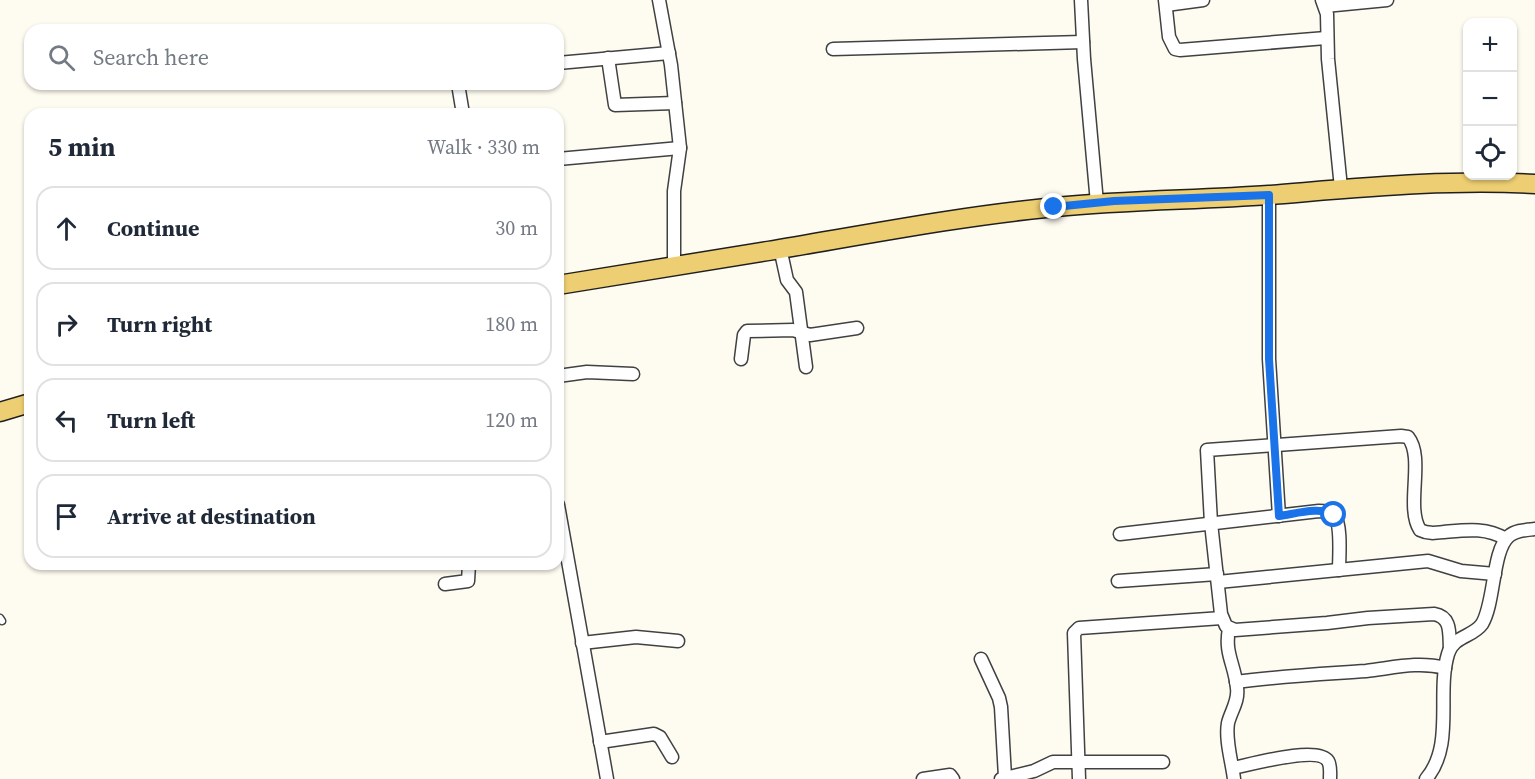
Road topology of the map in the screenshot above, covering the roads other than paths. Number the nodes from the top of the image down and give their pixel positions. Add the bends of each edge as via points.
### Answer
1 (658, 0) edge
2 (1081, 0) edge
3 (1203, 0) edge
4 (1387, 0) edge
5 (1165, 3) edge
6 (1324, 3) edge
7 (1326, 38) junction
8 (1083, 42) junction
9 (833, 49) dead end
10 (669, 53) junction
11 (608, 58) junction
12 (564, 62) edge
13 (459, 90) edge
14 (675, 103) junction
15 (462, 108) edge
16 (680, 148) junction
17 (564, 158) edge
18 (1463, 179) edge
19 (1501, 180) edge
20 (1535, 184) edge
21 (1341, 188) junction
22 (1269, 195) junction
23 (1097, 203) junction
24 (780, 248) junction
25 (674, 265) junction
26 (564, 284) edge
27 (856, 328) dead end
28 (803, 333) junction
29 (741, 358) dead end
30 (806, 367) dead end
31 (633, 374) dead end
32 (564, 375) edge
33 (24, 406) edge
34 (0, 412) edge
35 (1273, 444) junction
36 (1279, 516) junction
37 (1211, 523) junction
38 (1535, 529) edge
39 (1120, 534) dead end
40 (1506, 539) junction
41 (564, 551) edge
42 (469, 570) edge
43 (1339, 570) junction
44 (1495, 574) junction
45 (1218, 578) junction
46 (1118, 581) dead end
47 (445, 584) dead end
48 (1225, 623) junction
49 (678, 641) dead end
50 (582, 643) junction
51 (1450, 648) junction
52 (981, 659) dead end
53 (1445, 668) junction
54 (1236, 682) junction
55 (600, 742) junction
56 (672, 757) dead end
57 (1163, 762) dead end
58 (1079, 763) junction
59 (1233, 774) edge
60 (1003, 778) edge
61 (607, 779) edge
62 (923, 779) edge
63 (953, 779) edge
64 (1079, 779) edge
65 (1330, 779) edge
66 (1426, 779) edge

1 - 10 street
2 - 8 street
3 - 5 street
4 - 6 street
5 - 7 street via 1169,37 1175,49
6 - 7 street
7 - 21 street
8 - 9 street
8 - 23 street
10 - 11 street
10 - 14 street
11 - 12 street
11 - 14 street via 615,105
13 - 15 street
14 - 16 street
16 - 17 street
16 - 25 street via 674,191
18 - 21 main road
19 - 20 main road
21 - 22 main road
22 - 23 main road
22 - 35 street
23 - 24 main road via 973,217
24 - 25 main road
24 - 28 street via 787,280 796,292
25 - 26 main road
27 - 28 street
28 - 29 street via 747,331
28 - 30 street
31 - 32 street
33 - 34 main road
35 - 36 street
35 - 37 street via 1207,450
35 - 40 street via 1408,437 1414,453 1415,519 1420,530 1488,531
36 - 37 street
36 - 43 street via 1319,511 1334,515
37 - 39 street
37 - 45 street
38 - 40 street via 1516,532
40 - 44 street
41 - 50 street
42 - 47 street via 468,581
43 - 44 street via 1428,561 1461,571
43 - 45 street
44 - 51 street via 1482,623
45 - 46 street
45 - 48 street
48 - 51 street via 1235,630 1434,614 1447,622
48 - 54 street via 1228,658
48 - 58 street via 1079,628 1074,633
49 - 50 street via 636,637
50 - 55 street
51 - 53 street
52 - 60 street via 999,698
53 - 54 street via 1416,664
53 - 66 street via 1441,748
54 - 59 street via 1238,695 1228,725
55 - 56 street via 654,734
55 - 61 street
57 - 58 street
58 - 60 street via 1053,762
58 - 64 street
59 - 65 street via 1316,754 1328,760
62 - 63 street via 950,775

